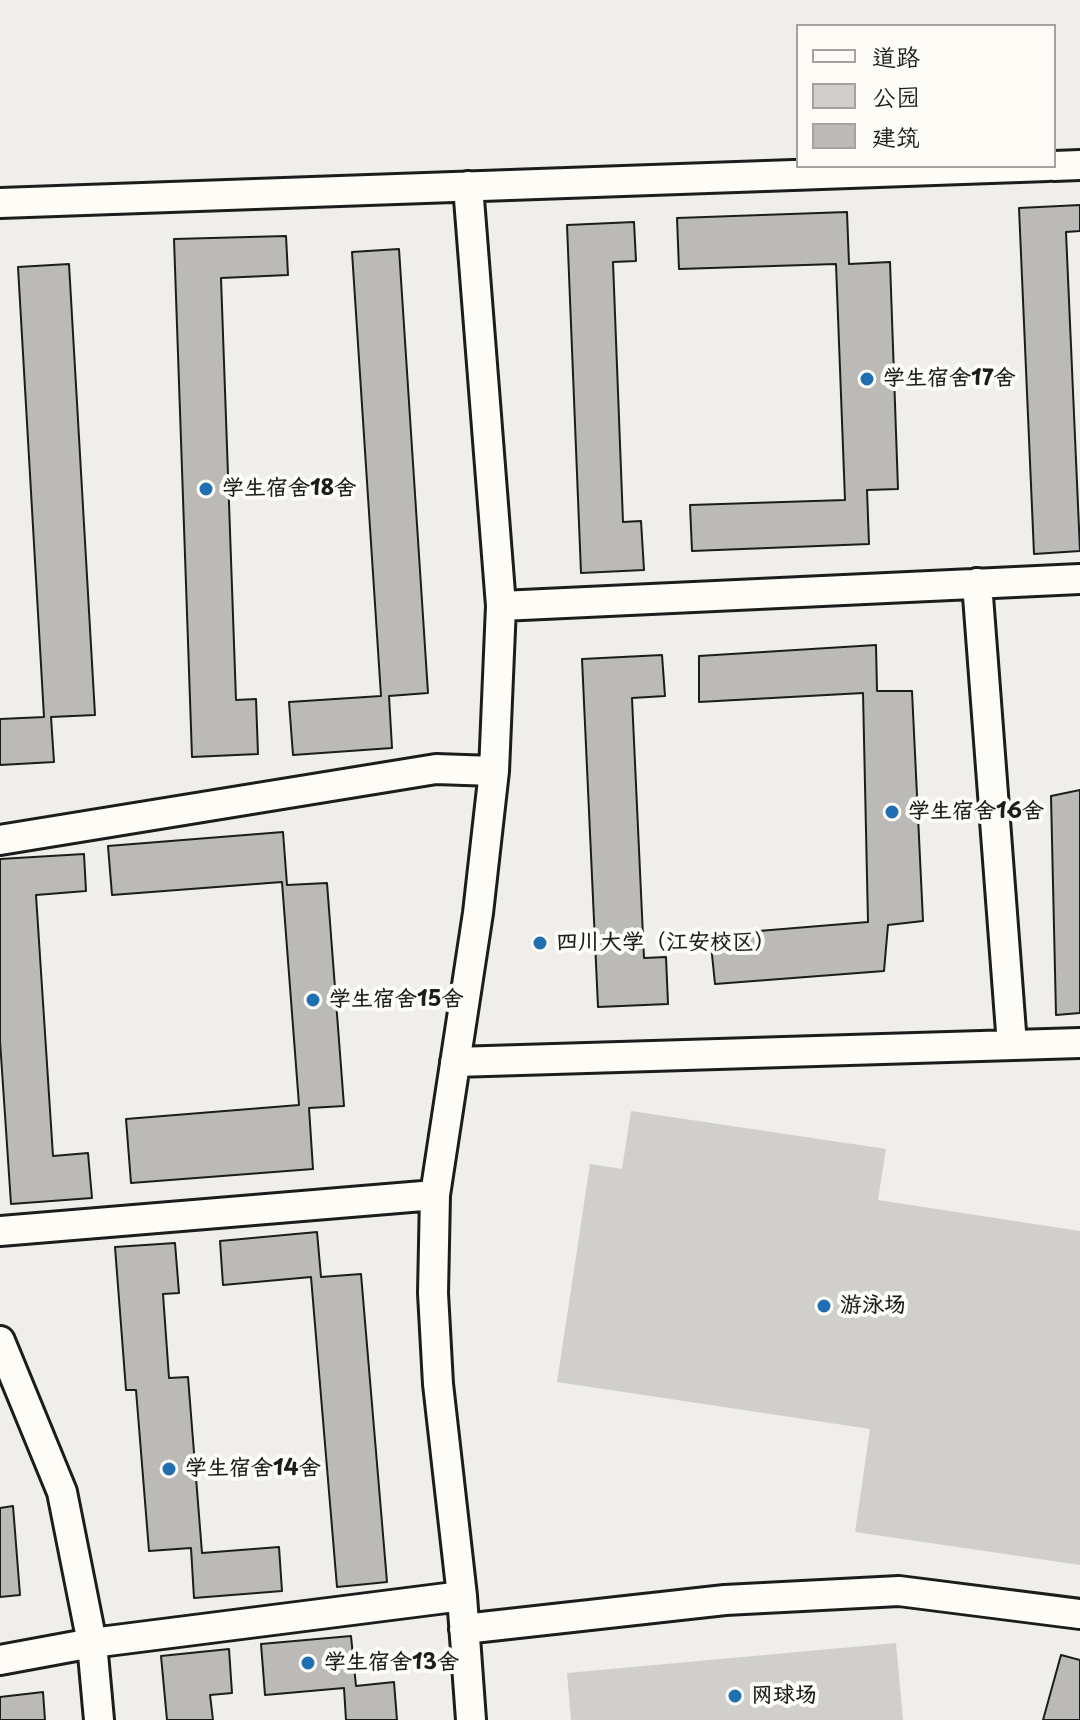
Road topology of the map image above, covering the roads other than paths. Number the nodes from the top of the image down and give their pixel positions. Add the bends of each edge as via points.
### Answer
1 (1080, 165) edge
2 (1056, 166) edge
3 (990, 168) edge
4 (468, 186) junction
5 (0, 203) edge
6 (1080, 579) edge
7 (977, 583) junction
8 (501, 606) junction
9 (494, 771) junction
10 (0, 840) edge
11 (1080, 1043) edge
12 (1012, 1045) junction
13 (455, 1062) junction
14 (435, 1195) junction
15 (0, 1231) edge
16 (0, 1341) edge
17 (462, 1596) junction
18 (1080, 1614) edge
19 (464, 1629) junction
20 (92, 1643) junction
21 (0, 1660) edge
22 (99, 1720) edge
23 (471, 1720) edge

1 - 2 street
3 - 4 street
4 - 5 street
4 - 8 street
6 - 7 street
7 - 8 street
7 - 12 street
8 - 9 street
9 - 10 street via 436,769
9 - 13 street
11 - 12 street
12 - 13 street
13 - 14 street
14 - 15 street
14 - 17 street via 438,1384
16 - 20 street via 62,1492
17 - 19 street
17 - 20 street
18 - 19 street via 899,1591 725,1600
19 - 23 street
20 - 21 street
20 - 22 street

